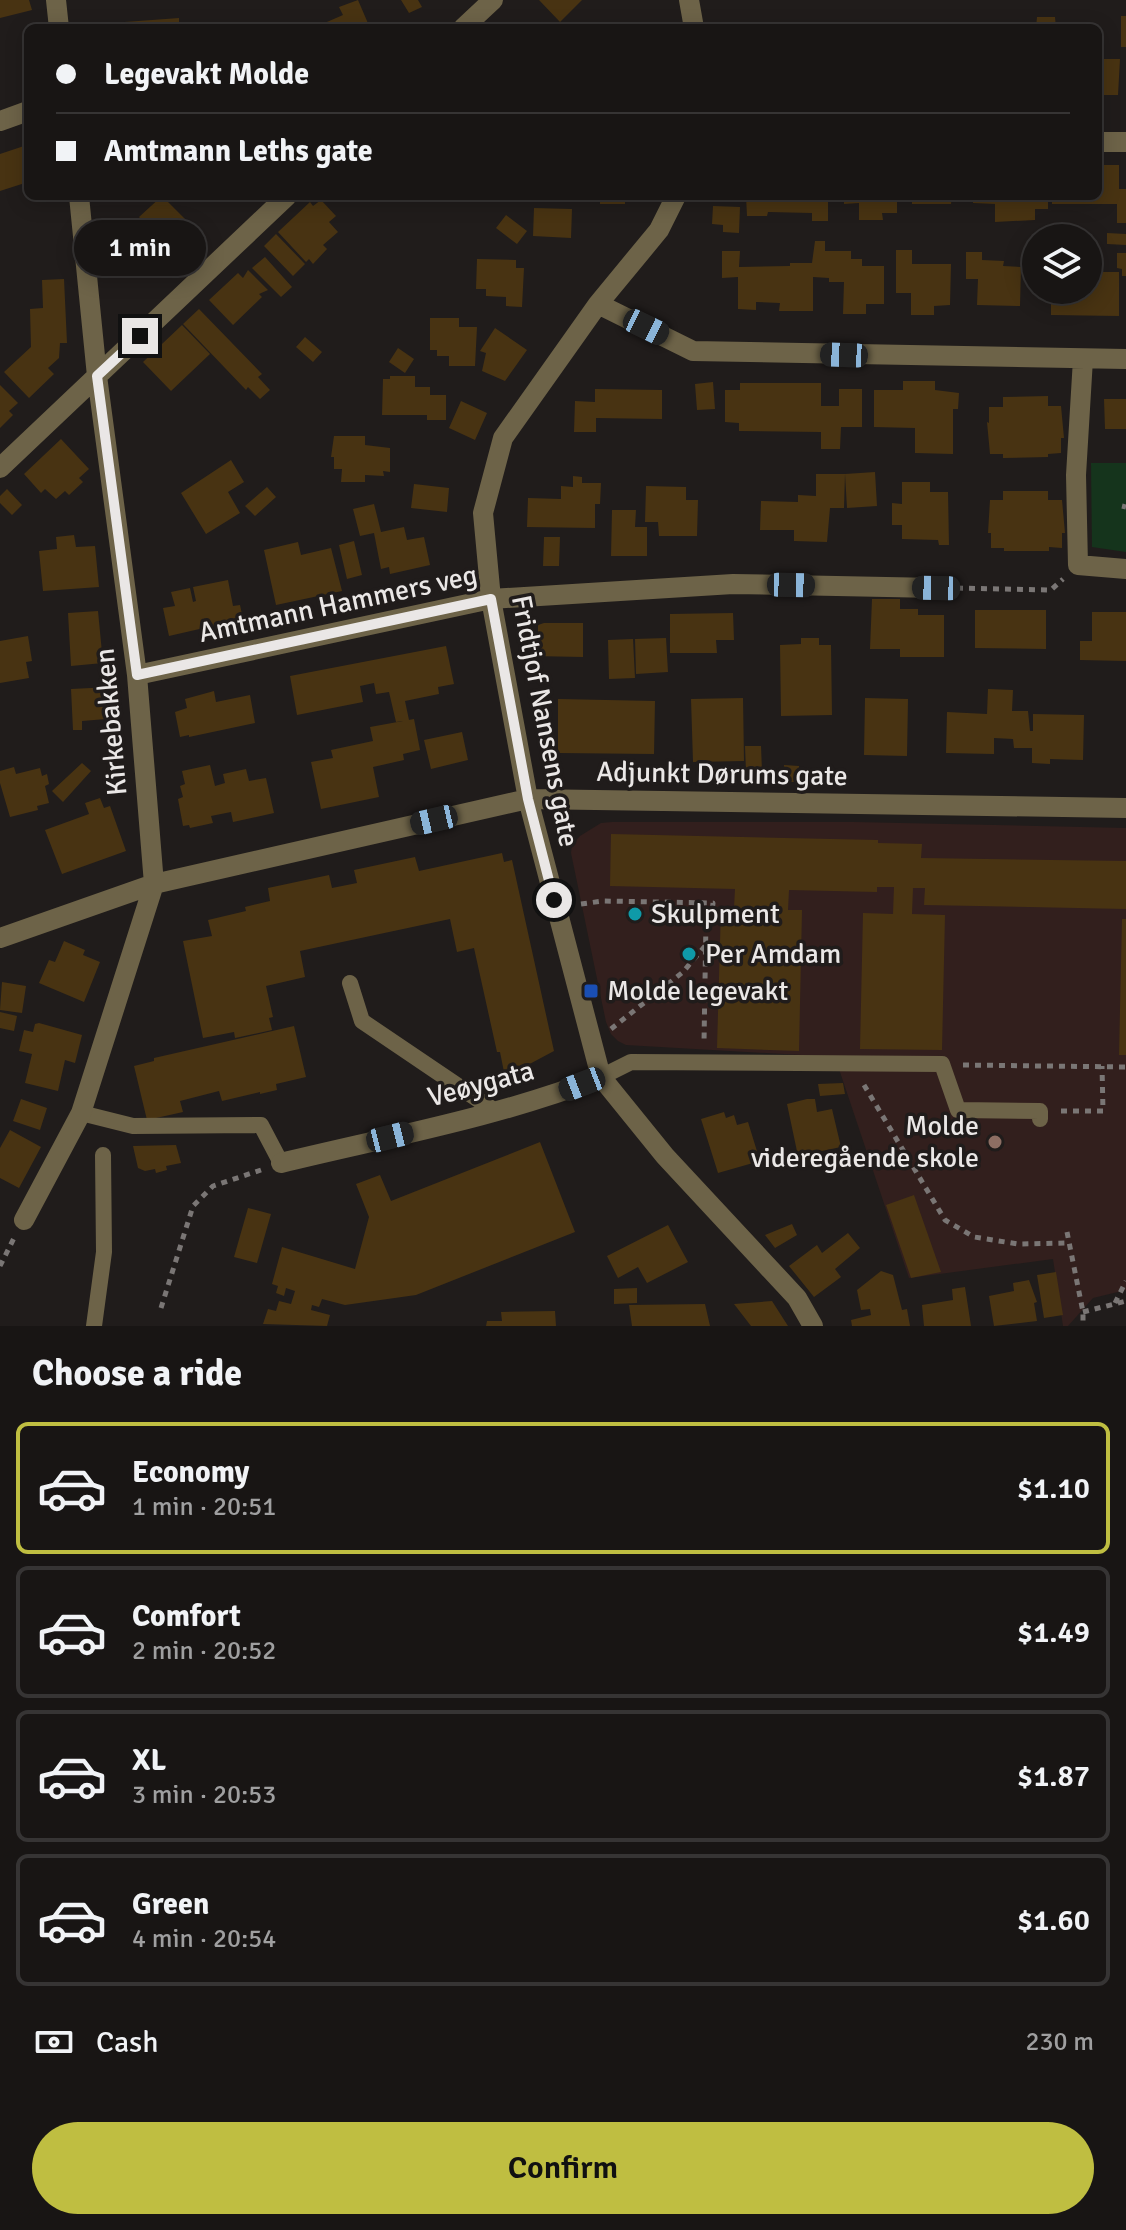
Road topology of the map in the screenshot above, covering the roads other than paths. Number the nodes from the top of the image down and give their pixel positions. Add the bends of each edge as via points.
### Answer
1 (56, 0) edge
2 (493, 0) edge
3 (689, 0) edge
4 (59, 24) edge
5 (467, 24) edge
6 (693, 24) edge
7 (24, 112) edge
8 (0, 121) edge
9 (1102, 142) edge
10 (1126, 142) edge
11 (79, 200) edge
12 (283, 200) edge
13 (674, 200) edge
14 (598, 304) junction
15 (1083, 359) junction
16 (1126, 359) edge
17 (97, 376) junction
18 (0, 468) edge
19 (1126, 569) edge
20 (936, 588) road end
21 (491, 599) junction
22 (137, 675) junction
23 (528, 799) junction
24 (1126, 808) edge
25 (154, 884) junction
26 (0, 938) edge
27 (350, 983) dead end
28 (601, 1077) junction
29 (495, 1111) junction
30 (81, 1113) junction
31 (1040, 1115) road end
32 (103, 1155) dead end
33 (281, 1163) joint
34 (24, 1220) dead end
35 (94, 1326) edge
36 (813, 1326) edge

1 - 4 street
2 - 5 street
3 - 6 street
7 - 8 street
9 - 10 street
11 - 17 street, Kirkebakken
12 - 17 street
13 - 14 street, Fridtjof Nansens gate via 659,230
14 - 15 street via 693,351
14 - 21 street, Fridtjof Nansens gate via 503,438 483,513
15 - 16 street
15 - 19 street via 1076,475 1078,565
17 - 18 street
17 - 22 street, Kirkebakken
20 - 21 street, Amtmann Hammers veg via 733,584
21 - 22 street, Amtmann Hammers veg
21 - 23 street, Fridtjof Nansens gate
22 - 25 street, Kirkebakken
23 - 24 street, Adjunkt Dørums gate
23 - 25 street, Adjunkt Dørums gate
23 - 28 street, Fridtjof Nansens gate
25 - 26 street, Adjunkt Dørums gate
25 - 30 street, Kirkebakken
27 - 29 lane via 362,1021
28 - 29 street, Veøygata
28 - 31 lane via 631,1062 942,1064 958,1110
28 - 36 street, Fridtjof Nansens gate via 665,1156 797,1298
29 - 33 street, Veøygata
30 - 33 lane via 133,1126 261,1125
30 - 34 street, Kirkebakken
32 - 35 lane via 104,1252

